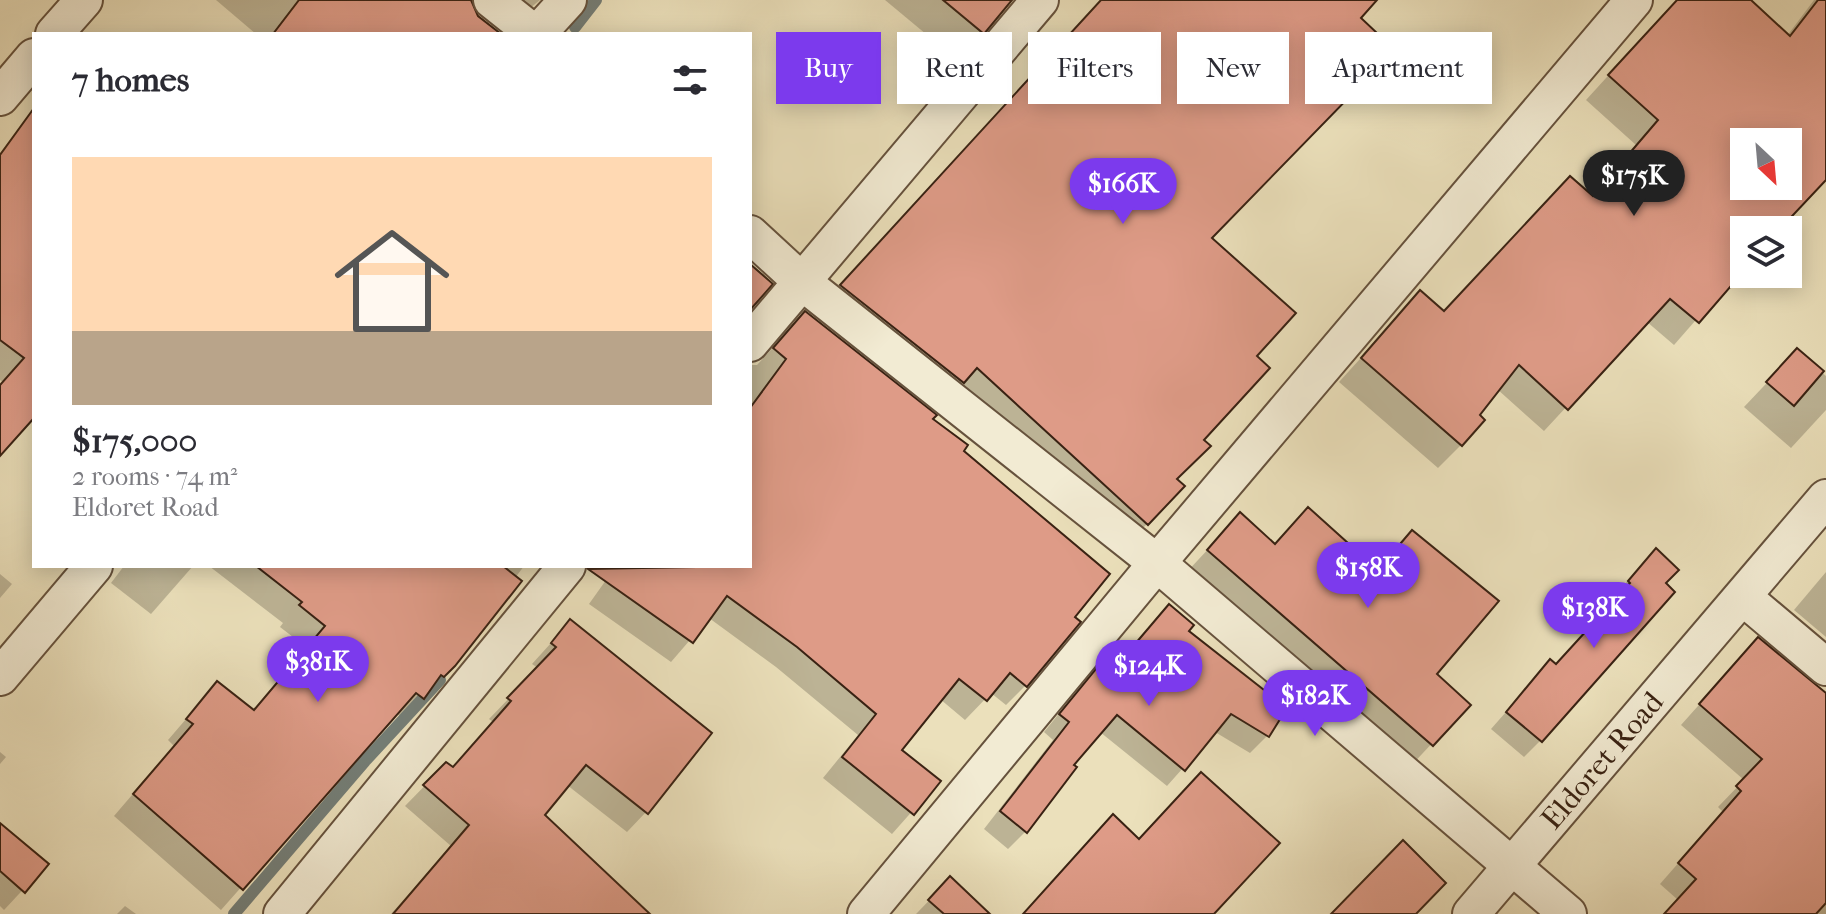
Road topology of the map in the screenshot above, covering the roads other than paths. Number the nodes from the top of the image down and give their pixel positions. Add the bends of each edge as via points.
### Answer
1 (84, 0) edge
2 (492, 0) edge
3 (568, 0) edge
4 (1040, 0) edge
5 (1634, 0) edge
6 (56, 32) edge
7 (533, 32) edge
8 (538, 32) edge
9 (32, 59) edge
10 (0, 97) edge
11 (752, 236) edge
12 (801, 281) junction
13 (752, 341) edge
14 (1826, 498) edge
15 (1157, 563) junction
16 (92, 568) edge
17 (565, 568) edge
18 (1743, 597) junction
19 (1826, 667) edge
20 (0, 677) edge
21 (1512, 866) junction
22 (282, 914) edge
23 (866, 914) edge
24 (1471, 914) edge
25 (1568, 914) edge

1 - 6 street
2 - 7 street
3 - 8 street
4 - 12 street
5 - 15 street
9 - 10 street
11 - 12 street
12 - 13 street
12 - 15 street
14 - 18 street, Eldoret Road
15 - 21 street
15 - 23 street
16 - 20 street
17 - 22 street
18 - 19 street
18 - 21 street, Eldoret Road
21 - 24 street, Eldoret Road
21 - 25 street

